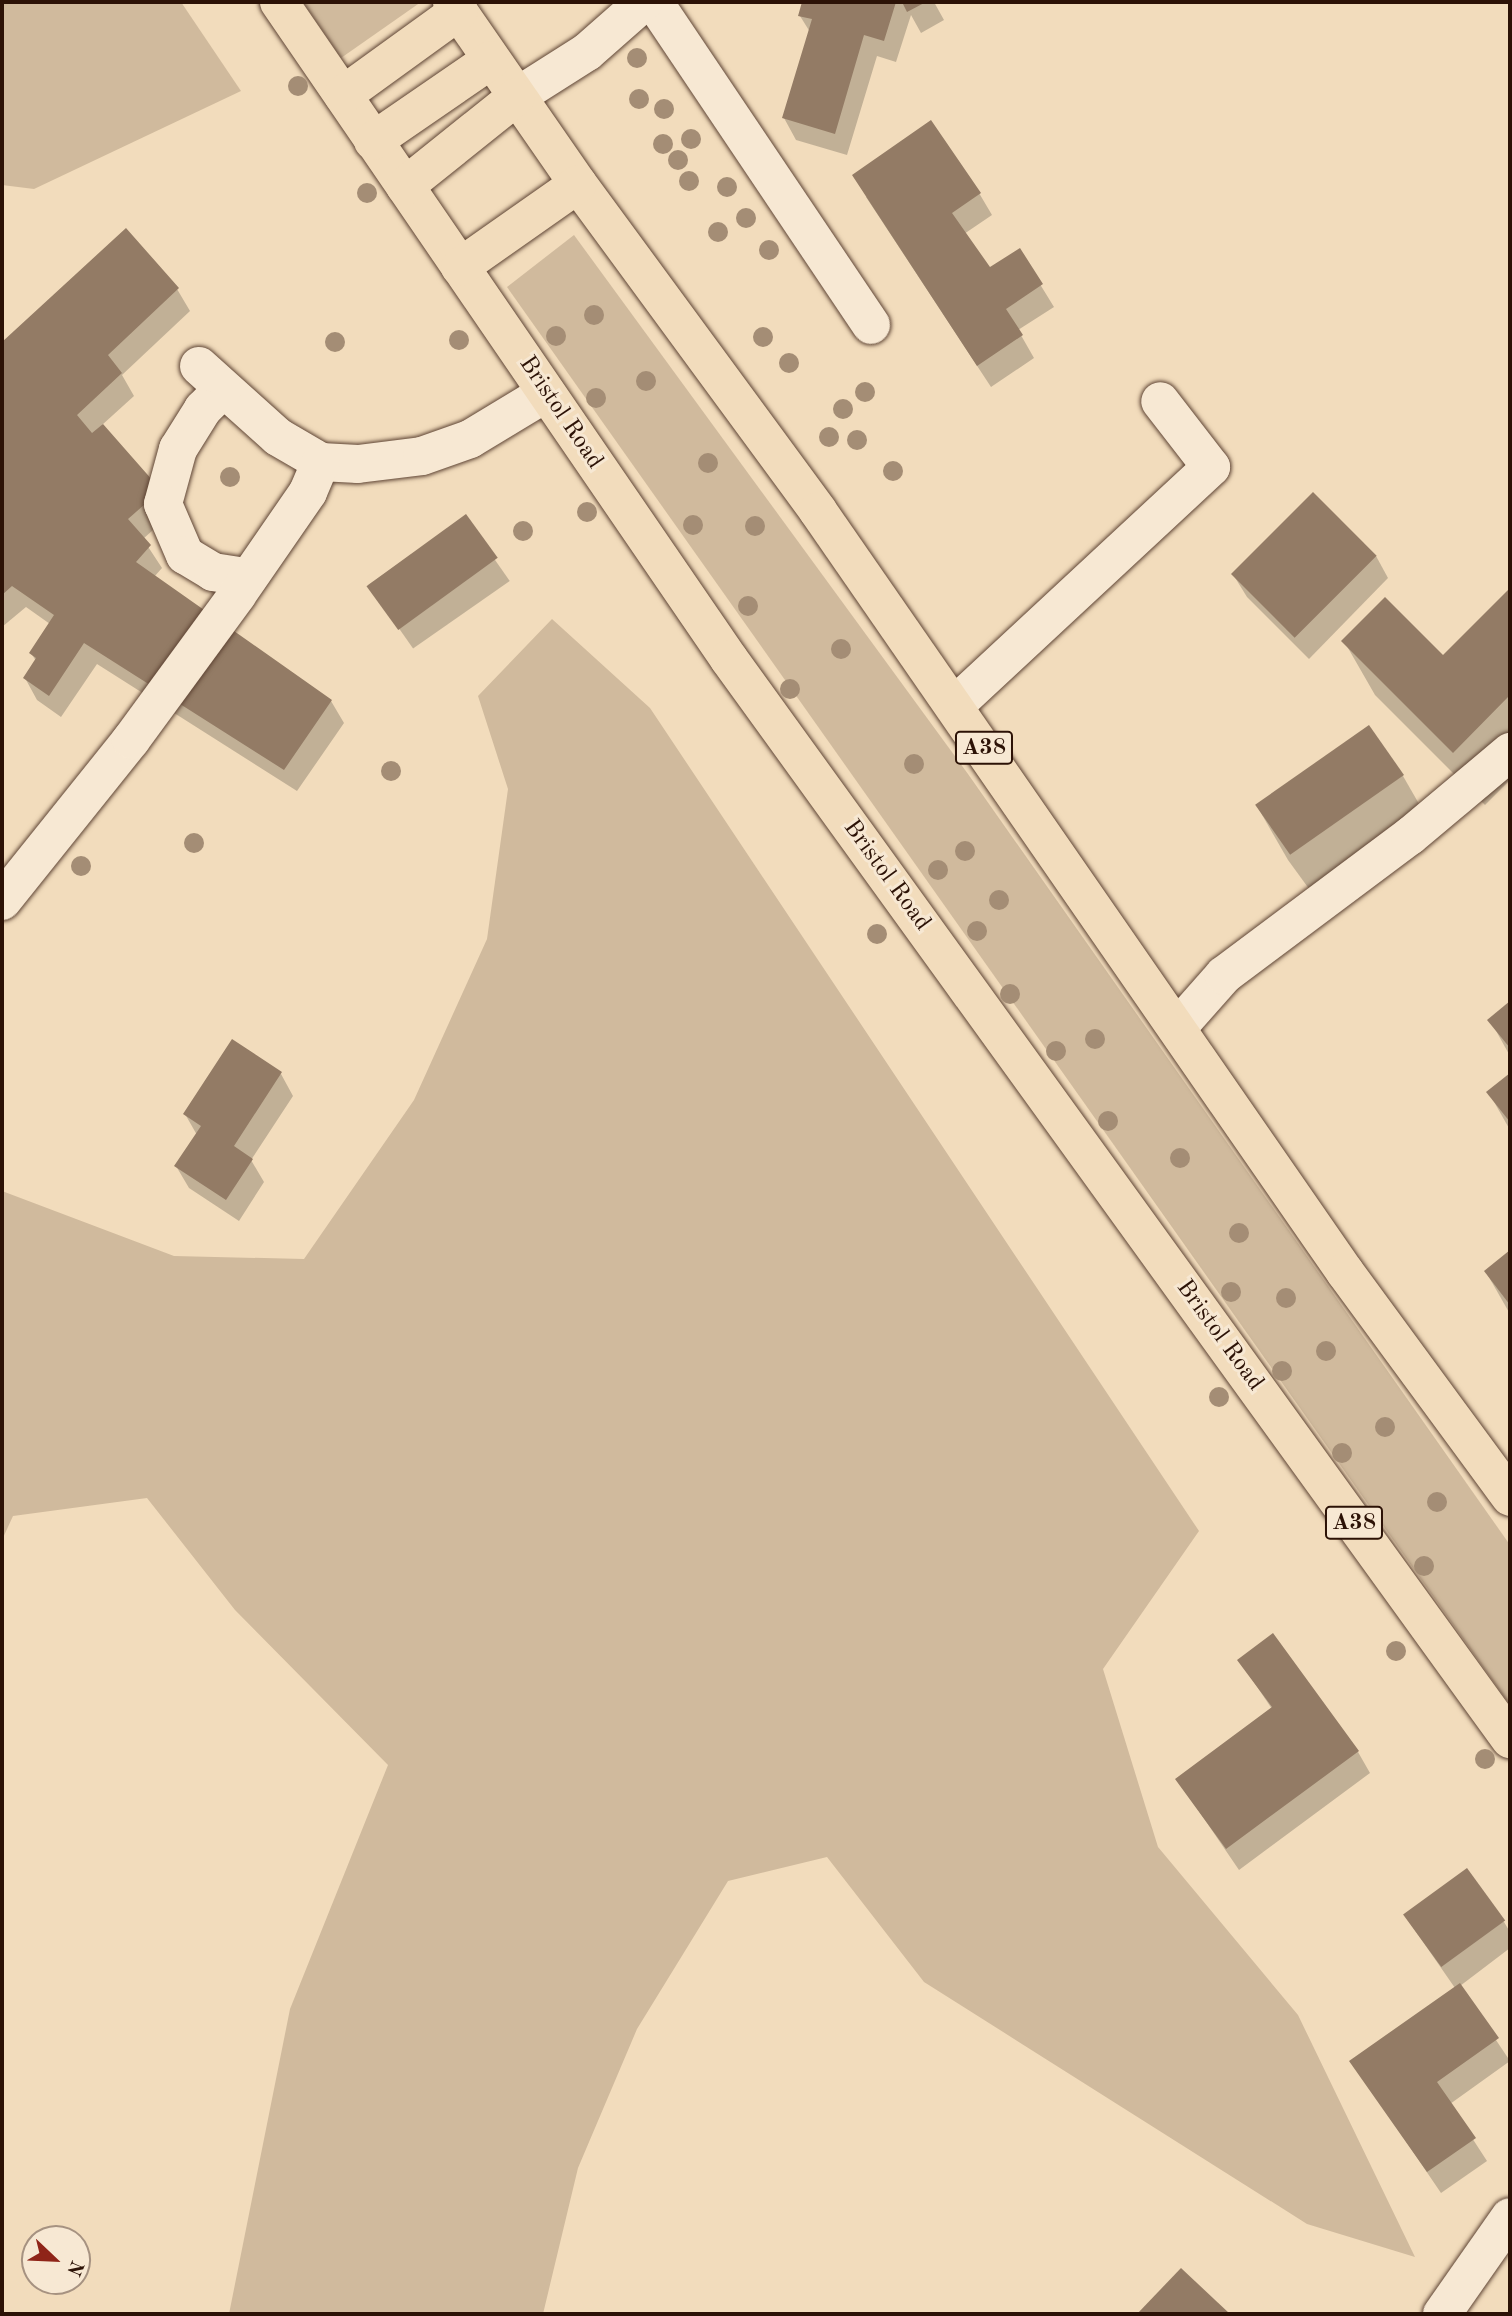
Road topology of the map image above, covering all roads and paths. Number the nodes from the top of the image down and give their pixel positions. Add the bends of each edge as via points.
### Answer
1 (279, 2) edge
2 (644, 2) edge
3 (654, 2) edge
4 (456, 7) edge
5 (491, 60) junction
6 (343, 95) junction
7 (516, 97) junction
8 (373, 141) junction
9 (578, 184) junction
10 (405, 186) junction
11 (460, 267) junction
12 (872, 325) dead end
13 (546, 393) junction
14 (1160, 401) dead end
15 (321, 462) junction
16 (249, 578) junction
17 (954, 706) junction
18 (1510, 752) edge
19 (2, 901) edge
20 (1178, 1027) junction
21 (1510, 1497) edge
22 (1510, 1739) edge
23 (1510, 2217) edge
24 (1442, 2314) edge

1 - 6 highway, Bristol Road / A38
2 - 7 street via 587,52
3 - 12 street
4 - 5 highway, A38
4 - 6 highway
5 - 7 highway, A38
5 - 8 highway
6 - 8 highway, Bristol Road / A38
7 - 9 highway, A38
7 - 10 highway
8 - 10 highway, Bristol Road / A38
9 - 11 highway
9 - 17 highway, A38 via 818,511
10 - 11 highway, Bristol Road / A38
11 - 13 highway, Bristol Road / A38
13 - 15 street via 470,439 422,456 358,464
13 - 22 highway, Bristol Road / A38 via 729,659
14 - 17 street via 1211,467
15 - 16 street via 308,492
15 - 16 street via 278,438 211,378 203,409 178,449 163,504 185,555 213,572
16 - 19 street via 131,740
17 - 20 highway, A38
18 - 20 street via 1410,836 1224,975
20 - 21 highway, A38 via 1345,1272
23 - 24 street

